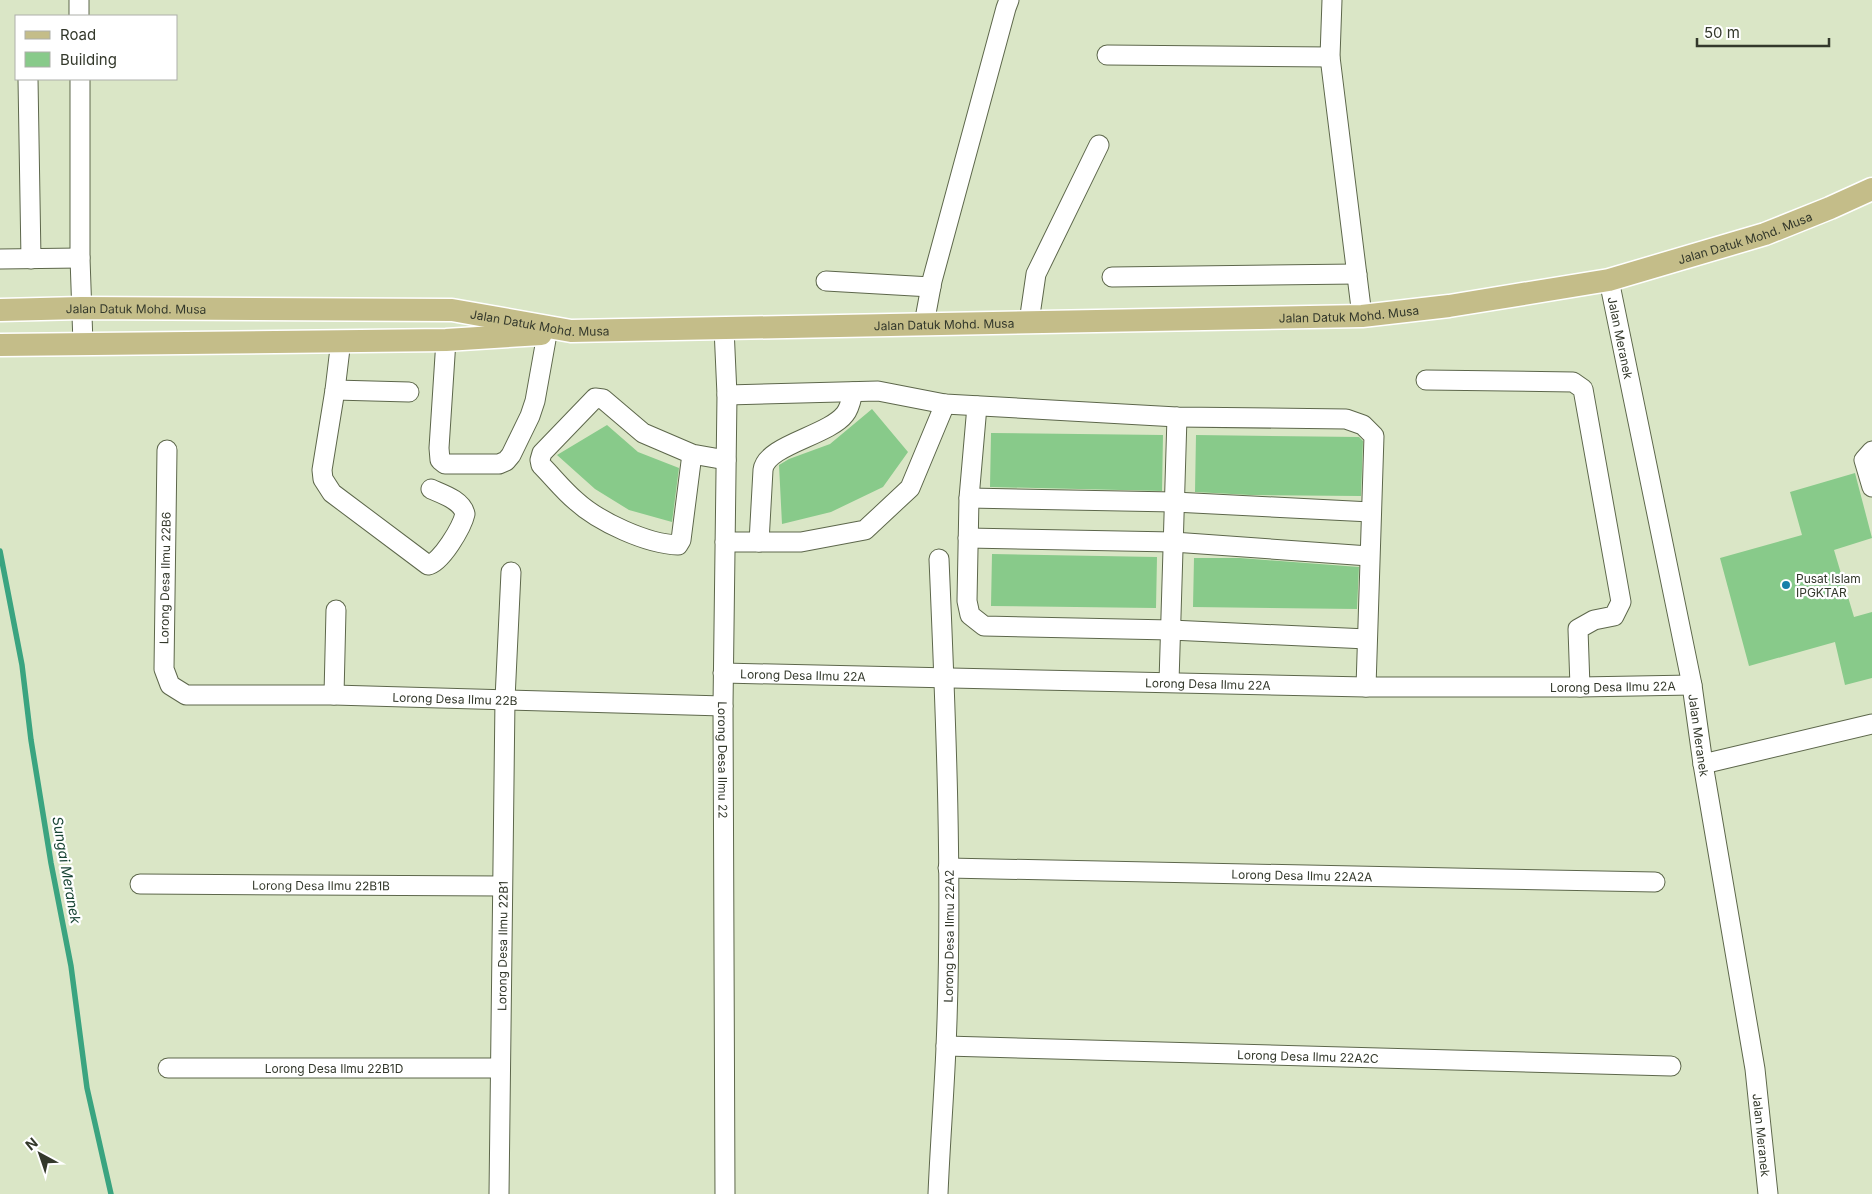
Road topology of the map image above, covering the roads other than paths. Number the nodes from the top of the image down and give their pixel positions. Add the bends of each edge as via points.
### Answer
1 (79, 0) edge
2 (1009, 0) edge
3 (1332, 0) edge
4 (79, 15) edge
5 (1107, 55) dead end
6 (1330, 57) junction
7 (28, 80) edge
8 (80, 80) edge
9 (1099, 145) dead end
10 (1872, 189) edge
11 (80, 258) junction
12 (0, 259) edge
13 (31, 259) junction
14 (1357, 274) junction
15 (1112, 277) dead end
16 (1609, 280) junction
17 (826, 281) dead end
18 (931, 286) junction
19 (81, 308) junction
20 (0, 310) edge
21 (1362, 316) junction
22 (1029, 322) junction
23 (924, 324) junction
24 (724, 328) junction
25 (572, 331) junction
26 (547, 334) junction
27 (341, 340) junction
28 (446, 340) junction
29 (83, 344) junction
30 (0, 345) edge
31 (1426, 380) dead end
32 (335, 390) junction
33 (409, 392) dead end
34 (853, 392) junction
35 (727, 395) junction
36 (945, 404) junction
37 (977, 406) junction
38 (1177, 417) junction
39 (167, 450) dead end
40 (1872, 451) edge
41 (692, 454) junction
42 (726, 460) junction
43 (1872, 487) edge
44 (431, 488) dead end
45 (969, 498) junction
46 (1174, 502) junction
47 (1372, 512) junction
48 (968, 538) junction
49 (725, 542) junction
50 (759, 542) junction
51 (1173, 542) junction
52 (1369, 556) junction
53 (939, 559) dead end
54 (511, 572) dead end
55 (336, 610) dead end
56 (1171, 630) junction
57 (1367, 639) junction
58 (723, 674) junction
59 (944, 679) junction
60 (1169, 682) junction
61 (1692, 685) junction
62 (1366, 686) junction
63 (1580, 687) junction
64 (334, 695) junction
65 (186, 696) joint
66 (505, 699) junction
67 (723, 706) junction
68 (1872, 724) edge
69 (1703, 764) junction
70 (948, 868) junction
71 (1655, 882) dead end
72 (140, 884) dead end
73 (502, 886) junction
74 (946, 1046) junction
75 (1671, 1066) dead end
76 (168, 1068) dead end
77 (500, 1068) junction
78 (499, 1194) edge
79 (725, 1194) edge
80 (938, 1194) edge
81 (1768, 1194) edge

1 - 4 street
2 - 18 street
3 - 6 street
5 - 6 street
6 - 14 street
7 - 13 street
8 - 11 street
9 - 22 street via 1036,274
10 - 16 main road, Jalan Datuk Mohd. Musa via 1765,234
11 - 13 street
11 - 19 street
12 - 13 street
14 - 15 street
14 - 21 street
16 - 21 main road, Jalan Datuk Mohd. Musa via 1450,306
16 - 61 street, Jalan Meranek
17 - 18 street
18 - 23 street
19 - 20 main road, Jalan Datuk Mohd. Musa
19 - 25 main road, Jalan Datuk Mohd. Musa via 452,310
19 - 29 street
21 - 22 main road, Jalan Datuk Mohd. Musa
22 - 23 main road, Jalan Datuk Mohd. Musa
23 - 24 main road, Jalan Datuk Mohd. Musa
24 - 25 main road, Jalan Datuk Mohd. Musa
24 - 35 street, Lorong Desa Ilmu 22
25 - 26 main road, Jalan Datuk Mohd. Musa
26 - 28 main road, Jalan Datuk Mohd. Musa
26 - 28 street via 530,416 511,455 499,464 445,464 440,460
27 - 28 main road, Jalan Datuk Mohd. Musa
27 - 29 main road, Jalan Datuk Mohd. Musa
27 - 32 street
29 - 30 main road, Jalan Datuk Mohd. Musa
31 - 63 street via 1573,382 1583,390 1621,602 1614,616 1594,620 1578,629
32 - 33 street
32 - 44 street via 323,480 332,493 428,565 440,558 465,514 455,501
34 - 35 street
34 - 36 street via 878,392
34 - 50 street via 846,412 837,422 766,460
35 - 42 street, Lorong Desa Ilmu 22
36 - 37 street
36 - 50 street via 910,488 865,530 801,542
37 - 38 street
37 - 45 street
38 - 46 street
38 - 47 street via 1346,419 1363,425 1374,436
39 - 65 street, Lorong Desa Ilmu 22B6 via 164,669 170,685
40 - 43 street via 1864,460
41 - 41 street via 643,433 598,397 542,453 540,460 575,501 590,511 626,531 662,544 676,545 681,540
41 - 42 street
42 - 49 street, Lorong Desa Ilmu 22
45 - 46 street
45 - 48 street
46 - 47 street
46 - 51 street
47 - 52 street
48 - 51 street
48 - 56 street via 967,601 970,615 984,626
49 - 50 street
49 - 58 street, Lorong Desa Ilmu 22
51 - 52 street
51 - 56 street
52 - 57 street
53 - 59 street, Lorong Desa Ilmu 22A2
54 - 66 street, Lorong Desa Ilmu 22B1
55 - 64 street
56 - 57 street
56 - 60 street
57 - 62 street
58 - 59 street, Lorong Desa Ilmu 22A
58 - 67 street, Lorong Desa Ilmu 22
59 - 60 street, Lorong Desa Ilmu 22A
59 - 70 street, Lorong Desa Ilmu 22A2
60 - 62 street, Lorong Desa Ilmu 22A
61 - 63 street, Lorong Desa Ilmu 22A
61 - 69 street, Jalan Meranek
62 - 63 street, Lorong Desa Ilmu 22A
64 - 65 street, Lorong Desa Ilmu 22B
64 - 66 street, Lorong Desa Ilmu 22B
66 - 67 street, Lorong Desa Ilmu 22B
66 - 73 street, Lorong Desa Ilmu 22B1
67 - 79 street, Lorong Desa Ilmu 22
68 - 69 street
69 - 81 street, Jalan Meranek via 1755,1069
70 - 71 street, Lorong Desa Ilmu 22A2A
70 - 74 street, Lorong Desa Ilmu 22A2
72 - 73 street, Lorong Desa Ilmu 22B1B
73 - 77 street, Lorong Desa Ilmu 22B1
74 - 75 street, Lorong Desa Ilmu 22A2C
74 - 80 street, Lorong Desa Ilmu 22A2
76 - 77 street, Lorong Desa Ilmu 22B1D
77 - 78 street, Lorong Desa Ilmu 22B1

